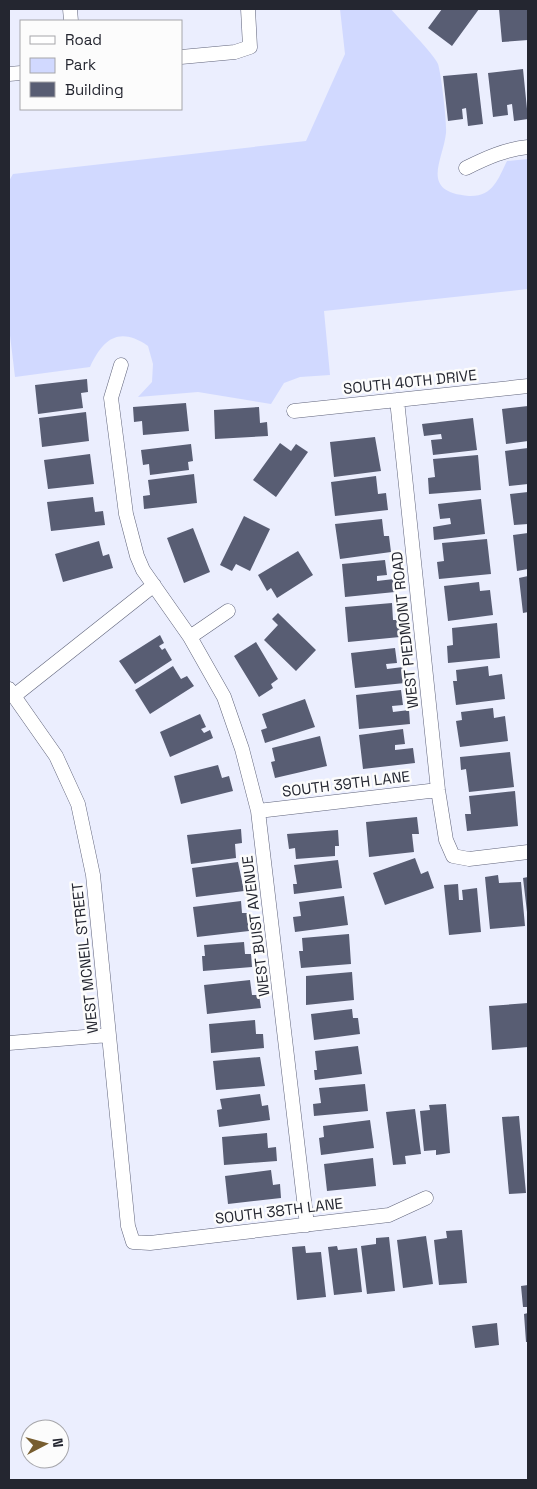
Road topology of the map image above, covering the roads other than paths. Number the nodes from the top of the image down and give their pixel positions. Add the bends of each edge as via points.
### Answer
1 (248, 9) edge
2 (182, 57) edge
3 (528, 146) edge
4 (466, 168) dead end
5 (121, 365) dead end
6 (528, 386) edge
7 (397, 400) junction
8 (294, 411) dead end
9 (154, 585) junction
10 (228, 611) dead end
11 (190, 637) junction
12 (11, 692) edge
13 (438, 790) junction
14 (258, 811) junction
15 (528, 852) edge
16 (109, 1035) junction
17 (9, 1042) edge
18 (426, 1198) dead end
19 (307, 1224) junction
20 (133, 1242) joint

1 - 2 street via 250,47 235,52
3 - 4 street via 486,158
5 - 9 street, WEST BUIST AVENUE via 112,398 126,514 137,556
6 - 7 street, SOUTH 40TH DRIVE
7 - 8 street, SOUTH 40TH DRIVE
7 - 13 street, WEST PIEDMONT ROAD
9 - 11 street, WEST BUIST AVENUE
9 - 12 street
10 - 11 street
11 - 14 street, WEST BUIST AVENUE via 224,698 242,749
12 - 16 street, WEST MCNEIL STREET via 56,756 78,804 93,875
13 - 14 street, SOUTH 39TH LANE
13 - 15 street, WEST PIEDMONT ROAD via 446,840 453,856 469,859
14 - 19 street, WEST BUIST AVENUE
16 - 17 street
16 - 20 street, WEST MCNEIL STREET via 128,1226
18 - 19 street, SOUTH 38TH LANE via 389,1215
19 - 20 street, SOUTH 38TH LANE via 150,1243

